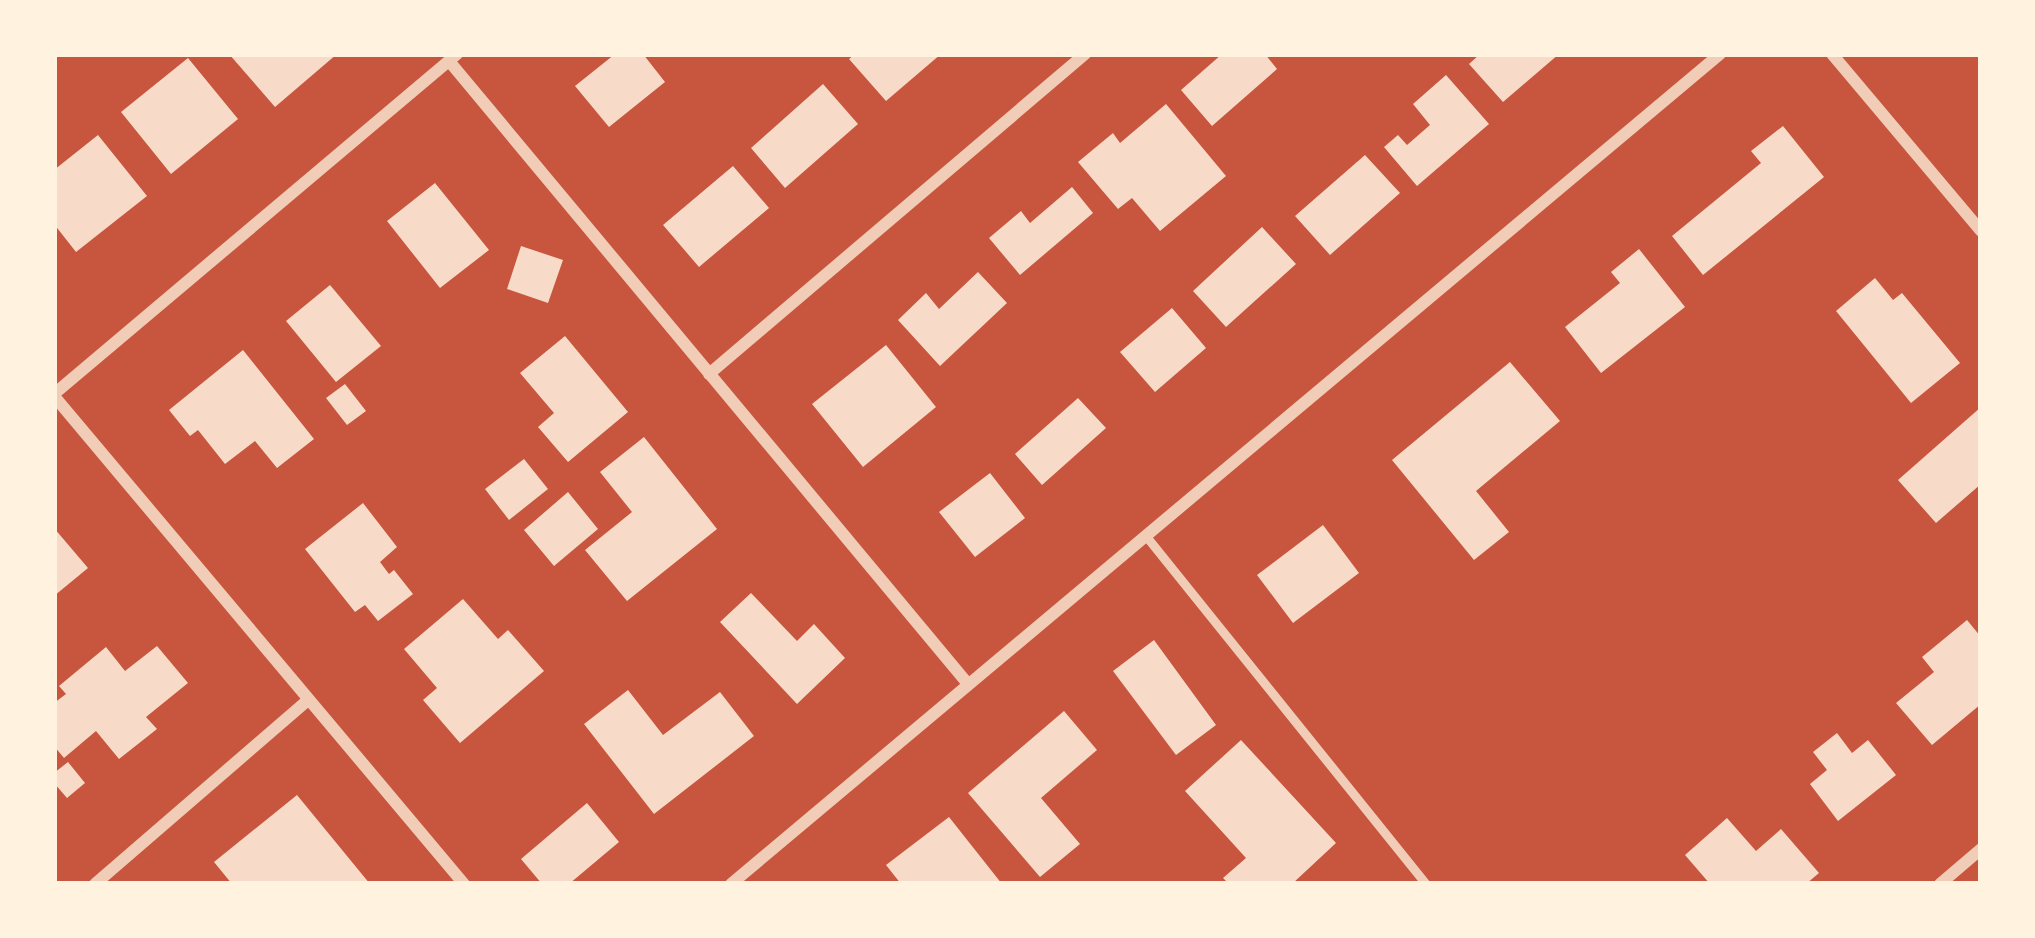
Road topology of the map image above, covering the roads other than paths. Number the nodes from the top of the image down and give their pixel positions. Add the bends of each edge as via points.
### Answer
1 (1084, 54) edge
2 (1720, 54) edge
3 (1832, 54) edge
4 (453, 57) edge
5 (1981, 231) edge
6 (709, 374) junction
7 (54, 395) edge
8 (1146, 536) junction
9 (968, 684) junction
10 (308, 700) junction
11 (1981, 849) edge
12 (95, 884) edge
13 (464, 884) edge
14 (731, 884) edge
15 (1426, 884) edge
16 (1940, 884) edge

1 - 6 street
2 - 8 street
3 - 5 street
4 - 6 street
4 - 7 street
6 - 9 street
7 - 10 street
8 - 9 street
8 - 15 lane
9 - 14 street
10 - 12 street
10 - 13 street
11 - 16 street

